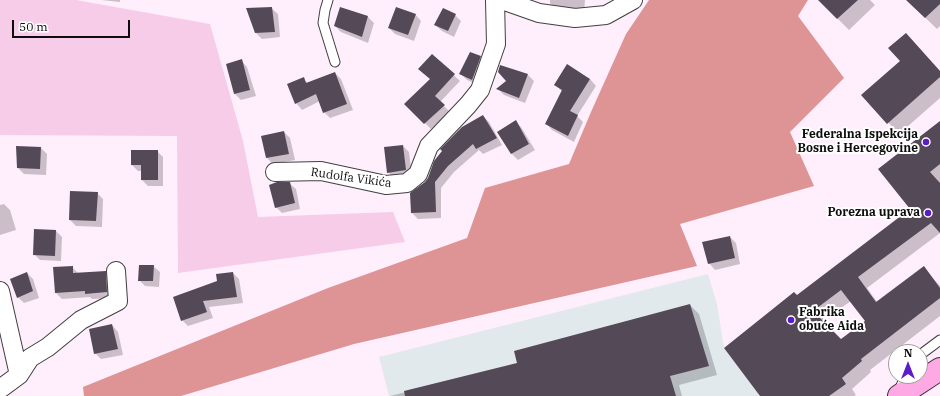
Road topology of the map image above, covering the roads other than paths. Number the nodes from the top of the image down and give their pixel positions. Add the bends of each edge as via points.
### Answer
1 (328, 0) edge
2 (495, 0) edge
3 (502, 0) edge
4 (633, 0) edge
5 (335, 62) dead end
6 (275, 172) dead end
7 (116, 271) dead end
8 (0, 291) edge
9 (940, 340) edge
10 (928, 349) edge
11 (940, 369) edge
12 (19, 375) junction
13 (902, 384) edge
14 (0, 389) edge
15 (898, 396) edge

1 - 5 lane via 323,23
2 - 6 street, Rudolfa Vikića via 496,44 480,90 429,146 418,174 407,183 386,185 321,171
3 - 4 street via 539,13 575,18 606,15
7 - 12 street via 118,301 80,320 48,347 30,358
8 - 12 street
9 - 10 lane
11 - 15 main road
12 - 14 street
13 - 15 lane

